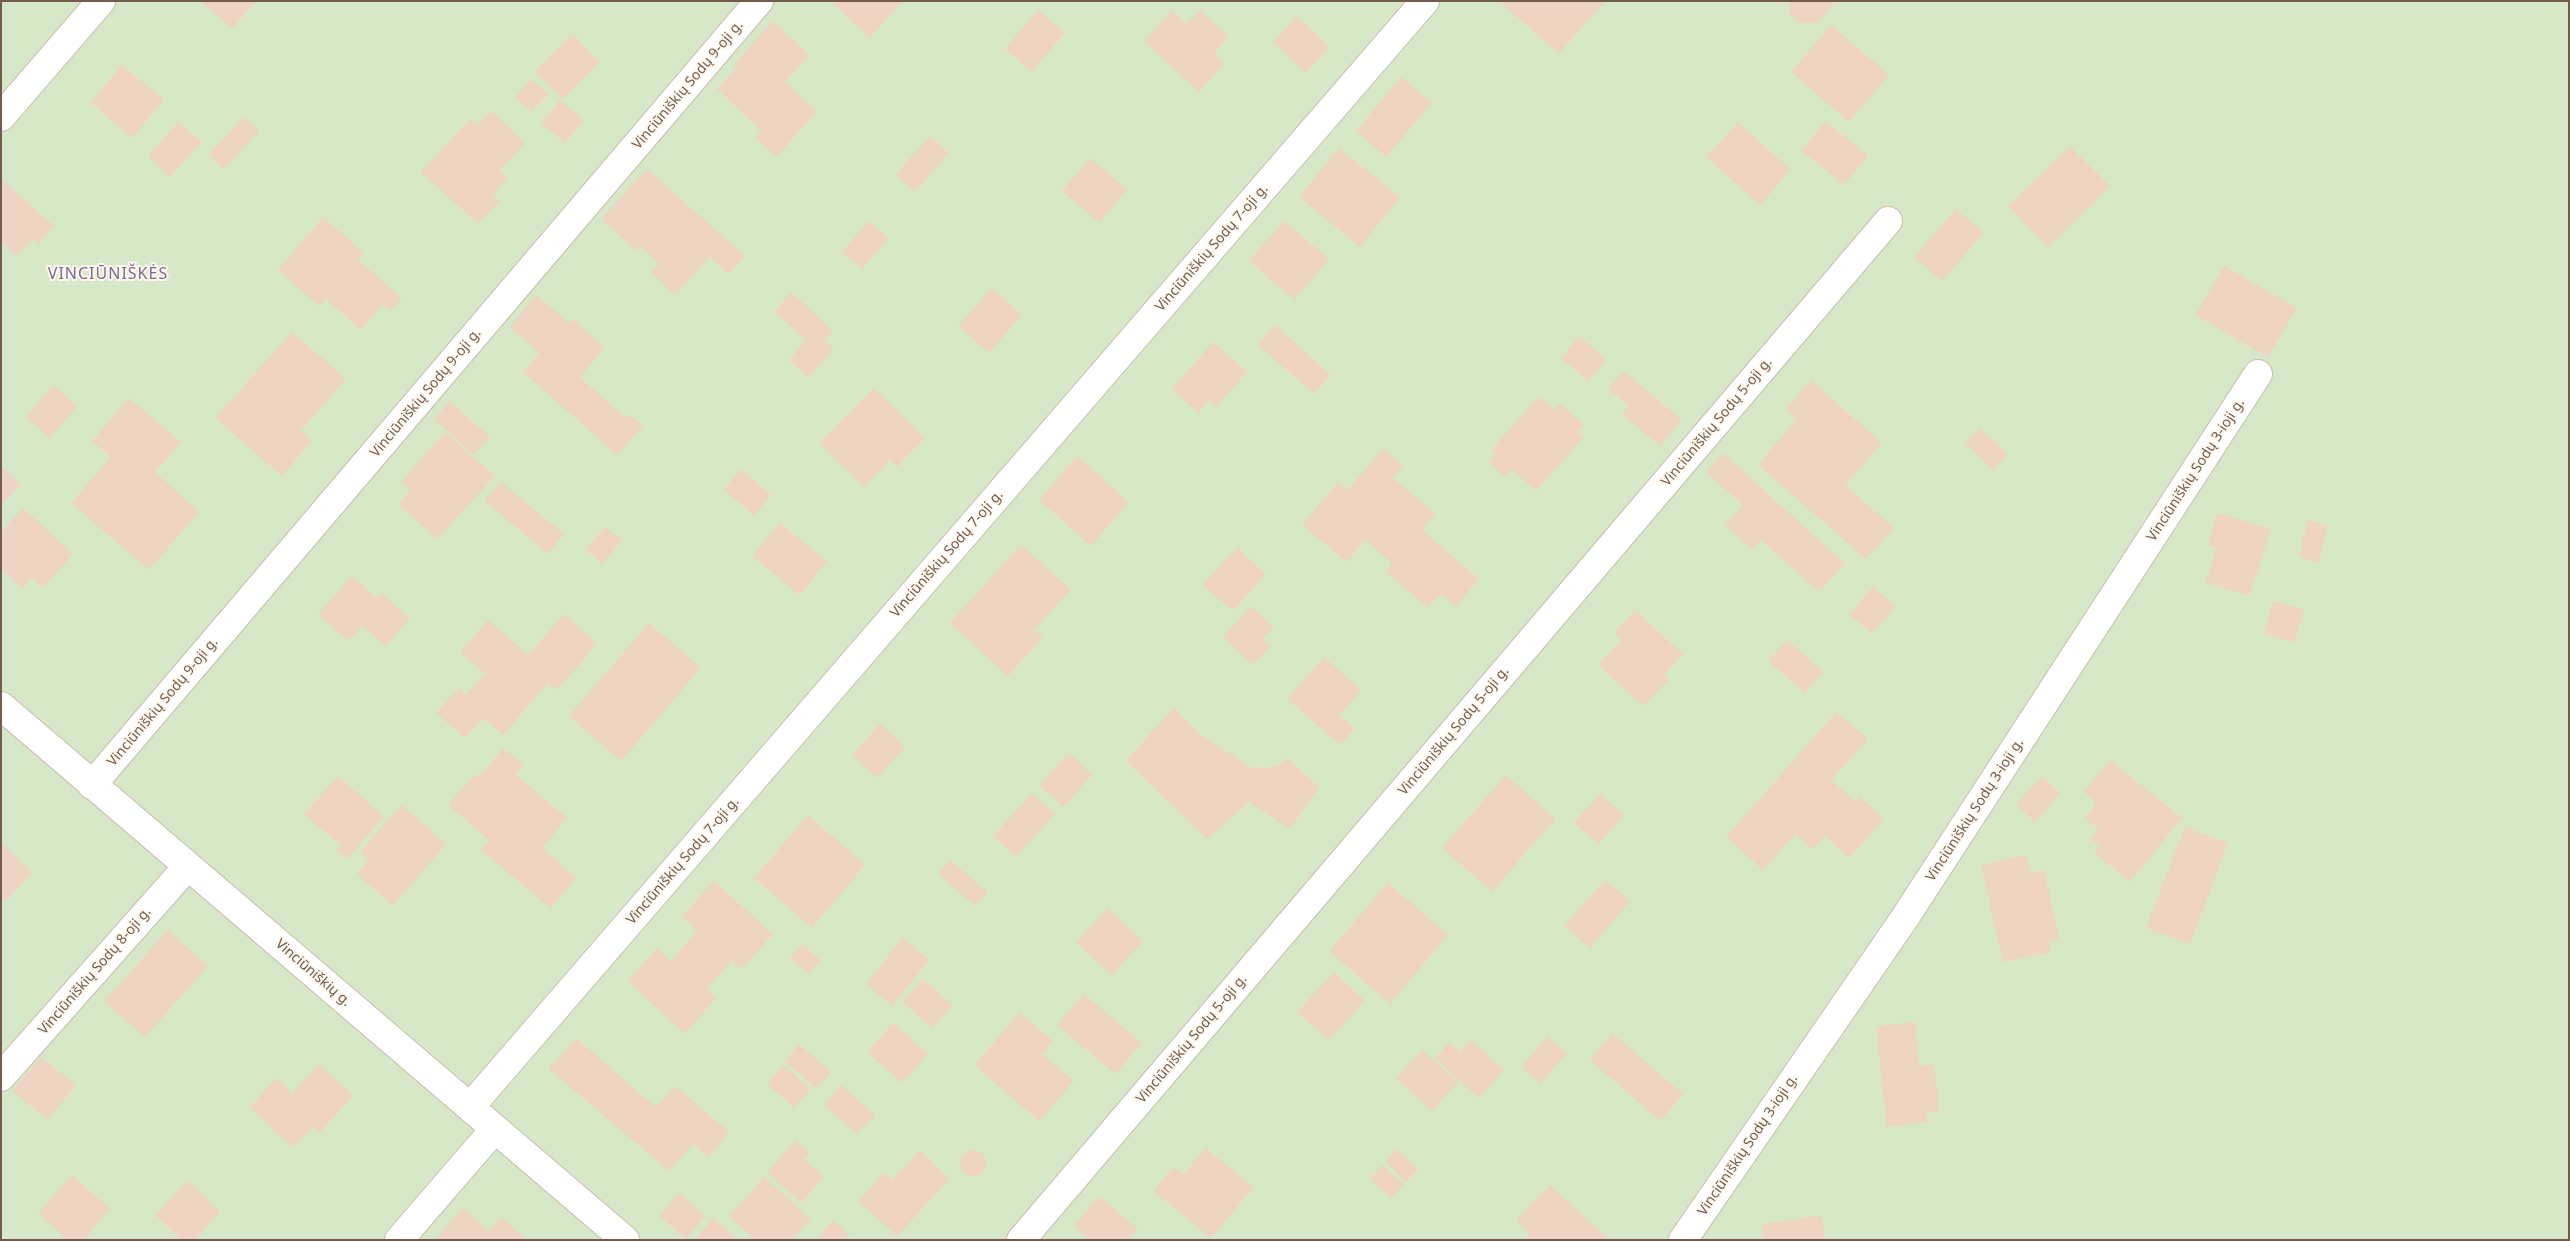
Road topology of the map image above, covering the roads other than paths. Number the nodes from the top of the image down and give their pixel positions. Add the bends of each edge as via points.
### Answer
1 (101, 1) edge
2 (759, 1) edge
3 (1425, 1) edge
4 (1, 117) edge
5 (1888, 221) dead end
6 (2258, 374) dead end
7 (1, 706) edge
8 (92, 785) junction
9 (188, 866) junction
10 (1, 1077) edge
11 (470, 1107) junction
12 (494, 1130) junction
13 (399, 1240) edge
14 (625, 1240) edge
15 (1021, 1240) edge
16 (1684, 1240) edge

1 - 4 street
2 - 8 street, Vinciūniškių Sodų 9-oji g.
3 - 11 street, Vinciūniškių Sodų 7-oji g.
5 - 15 street, Vinciūniškių Sodų 5-oji g.
6 - 16 street, Vinciūniškių Sodų 3-ioji g. via 1904,919
7 - 8 street, Vinciūniškių g.
8 - 9 street, Vinciūniškių g.
9 - 10 street, Vinciūniškių Sodų 8-oji g.
9 - 11 street, Vinciūniškių g.
11 - 12 street, Vinciūniškių g.
12 - 13 street
12 - 14 street, Vinciūniškių g.

